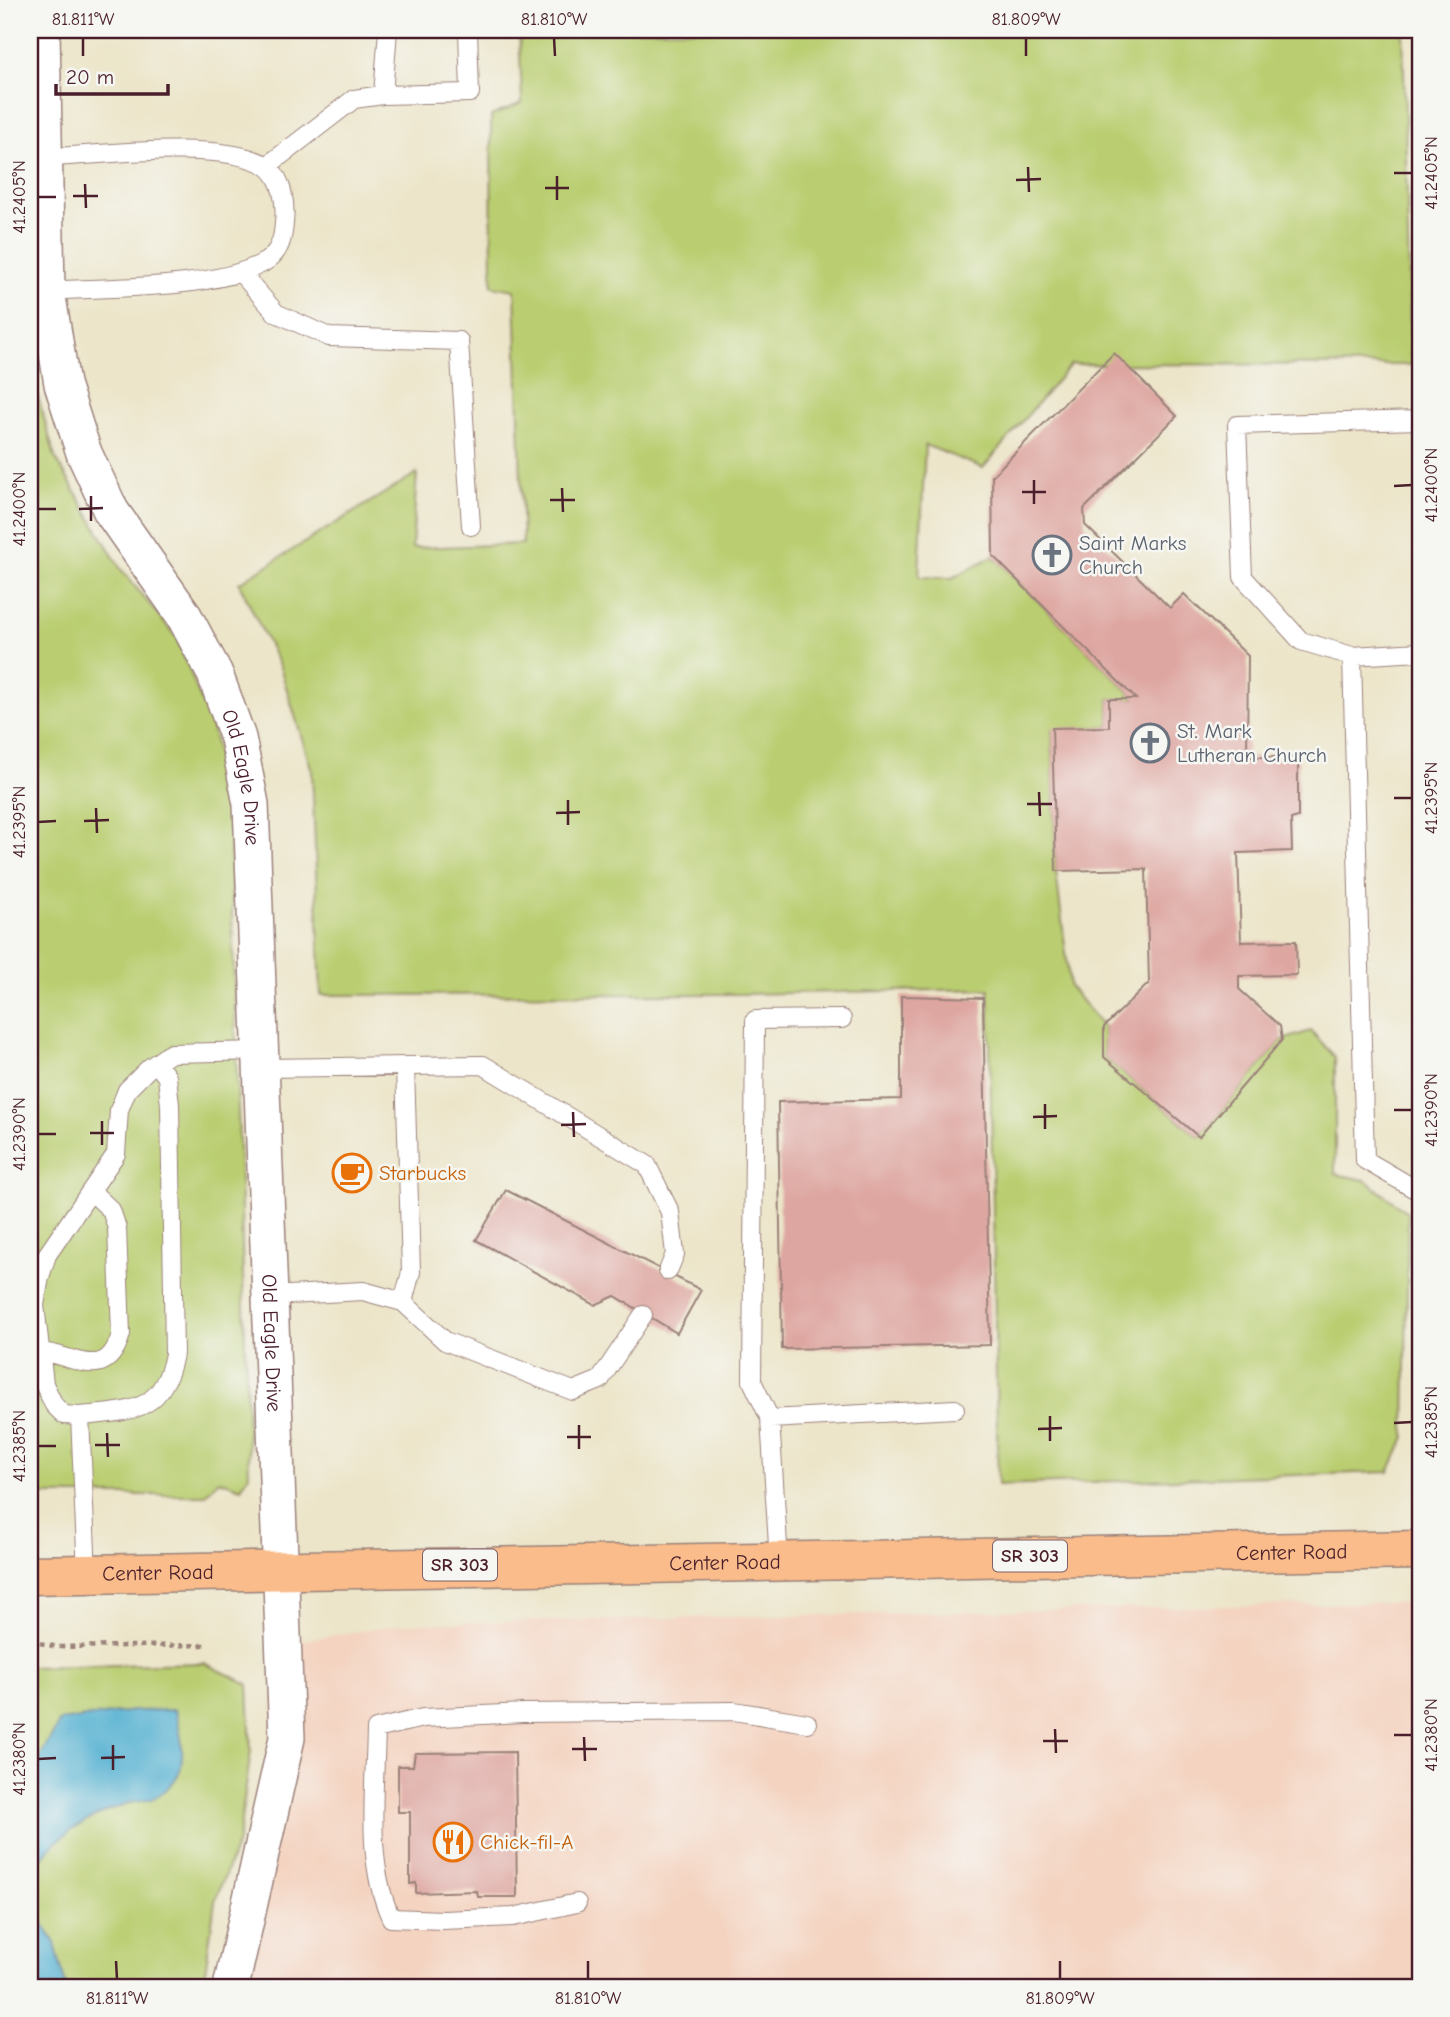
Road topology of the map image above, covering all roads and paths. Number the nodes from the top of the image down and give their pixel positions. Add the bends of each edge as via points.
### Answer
1 (42, 30) edge
2 (388, 30) edge
3 (468, 30) edge
4 (383, 95) junction
5 (43, 158) junction
6 (267, 166) junction
7 (241, 273) junction
8 (47, 291) junction
9 (1420, 421) edge
10 (471, 526) dead end
11 (1420, 652) edge
12 (1352, 656) junction
13 (842, 1019) dead end
14 (262, 1059) junction
15 (156, 1063) junction
16 (405, 1066) junction
17 (92, 1192) junction
18 (1420, 1192) edge
19 (668, 1271) dead end
20 (270, 1296) junction
21 (402, 1302) junction
22 (643, 1315) dead end
23 (39, 1352) junction
24 (955, 1409) dead end
25 (80, 1416) junction
26 (770, 1419) junction
27 (1420, 1550) edge
28 (779, 1561) junction
29 (280, 1568) junction
30 (87, 1574) junction
31 (30, 1575) edge
32 (30, 1641) edge
33 (206, 1645) dead end
34 (807, 1723) dead end
35 (577, 1903) dead end
36 (231, 1987) edge

1 - 5 street, Old Eagle Drive
2 - 4 lane
3 - 4 lane via 470,93
4 - 6 lane via 354,99
5 - 6 lane via 210,153
5 - 8 street, Old Eagle Drive
6 - 7 lane via 281,185 285,211 282,244 266,262
7 - 8 lane
7 - 10 lane via 276,313 329,337 459,341
8 - 14 street, Old Eagle Drive via 62,384 84,453 111,510 183,614 215,674 237,738 251,804
9 - 12 lane via 1237,425 1243,577 1301,641
11 - 12 lane
12 - 18 lane via 1365,1160
13 - 26 lane via 755,1020 752,1381
14 - 15 lane via 171,1053
14 - 16 lane
14 - 20 street, Old Eagle Drive
15 - 17 lane via 127,1090 119,1110 116,1154
15 - 25 lane via 167,1077 170,1105 174,1354 170,1378 157,1397 133,1410
16 - 19 lane via 483,1065 647,1165 670,1212 675,1254
16 - 21 lane via 411,1272
17 - 23 lane via 47,1255 35,1305
17 - 23 lane via 111,1210 117,1228 121,1334 117,1350 104,1361 90,1364 75,1363 56,1352
20 - 21 lane via 363,1291
20 - 29 street, Old Eagle Drive
21 - 22 lane via 445,1340 573,1391 600,1380
23 - 25 lane via 44,1384 54,1405 64,1415
24 - 26 lane
25 - 30 lane
26 - 28 lane
27 - 28 main road, Center Road / SR 303
28 - 29 main road, Center Road / SR 303
29 - 30 main road, Center Road / SR 303
29 - 36 street, Old Eagle Drive via 287,1738
30 - 31 main road, Center Road / SR 303
32 - 33 path via 58,1647
34 - 35 lane via 734,1711 536,1713 423,1718 376,1729 376,1852 380,1895 391,1918 513,1917

